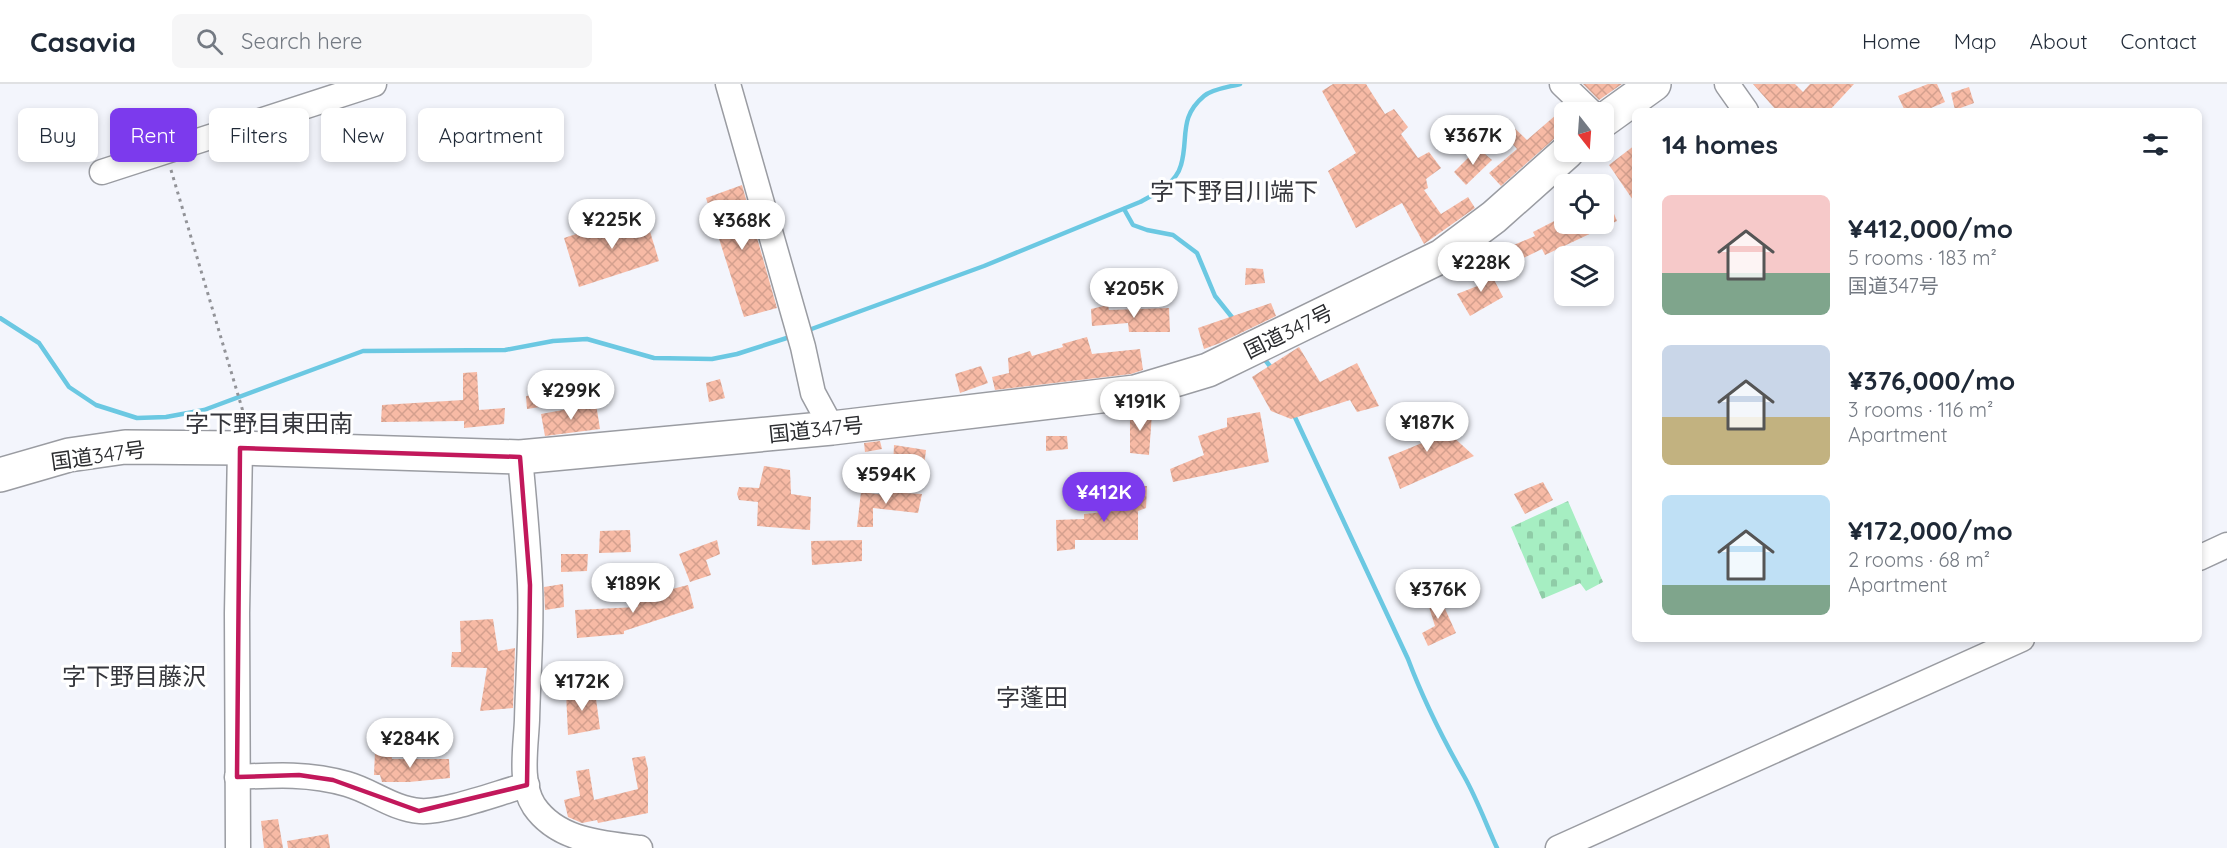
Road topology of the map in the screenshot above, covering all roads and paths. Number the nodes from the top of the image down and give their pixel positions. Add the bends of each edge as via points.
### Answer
1 (374, 84) edge
2 (728, 84) edge
3 (1562, 84) edge
4 (1654, 84) edge
5 (1727, 84) edge
6 (1581, 102) edge
7 (1744, 108) edge
8 (1614, 113) edge
9 (197, 141) edge
10 (132, 162) edge
11 (168, 162) edge
12 (1557, 162) edge
13 (102, 172) dead end
14 (243, 406) dead end
15 (832, 428) junction
16 (240, 448) junction
17 (520, 457) junction
18 (0, 475) edge
19 (2227, 545) edge
20 (2202, 557) edge
21 (1994, 645) edge
22 (237, 777) junction
23 (527, 785) junction
24 (238, 848) edge
25 (640, 848) edge
26 (1558, 848) edge

1 - 9 street
2 - 15 street via 813,393
3 - 6 street
4 - 8 highway
5 - 7 street
10 - 13 street
11 - 14 path
12 - 15 highway, 国道347号 via 1442,256 1208,370 1135,392
15 - 17 highway, 国道347号
16 - 17 highway, 国道347号
16 - 18 highway, 国道347号 via 125,447 69,455
16 - 22 street
17 - 23 street via 530,585
19 - 20 street
21 - 26 street
22 - 23 street via 299,775 333,780 419,811 436,810
22 - 24 street
23 - 25 street via 533,804 561,830 584,840

